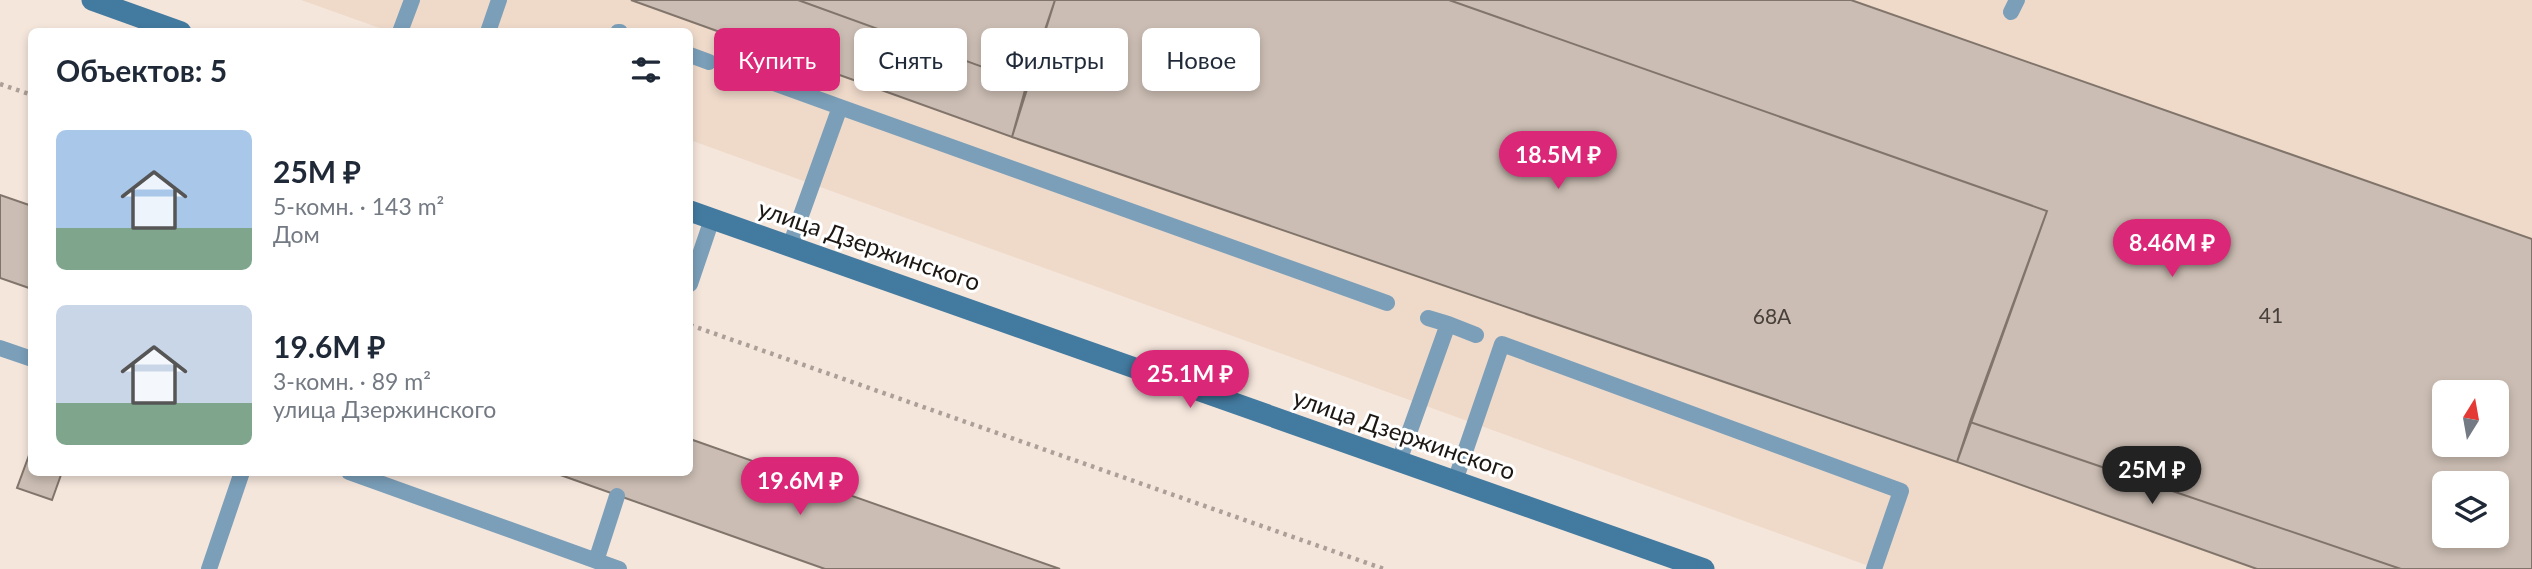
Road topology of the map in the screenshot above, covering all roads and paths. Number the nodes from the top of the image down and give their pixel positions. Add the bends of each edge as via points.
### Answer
1 (92, 0) edge
2 (412, 0) edge
3 (499, 0) edge
4 (170, 28) edge
5 (402, 28) edge
6 (489, 28) edge
7 (693, 56) edge
8 (709, 62) dead end
9 (0, 84) edge
10 (796, 91) edge
11 (28, 94) edge
12 (840, 107) junction
13 (693, 212) edge
14 (712, 219) junction
15 (790, 246) junction
16 (693, 275) edge
17 (1387, 303) dead end
18 (1428, 318) dead end
19 (1448, 324) junction
20 (693, 326) edge
21 (1476, 335) dead end
22 (0, 348) edge
23 (28, 358) edge
24 (1399, 461) junction
25 (241, 476) edge
26 (360, 476) edge
27 (1455, 481) junction
28 (617, 496) dead end
29 (596, 561) junction
30 (209, 569) edge
31 (620, 569) edge
32 (1384, 569) edge
33 (1704, 569) edge
34 (1874, 569) edge

1 - 4 main road
2 - 5 lane
3 - 6 lane
7 - 8 lane
9 - 11 path
10 - 12 lane
12 - 15 lane
12 - 17 lane
13 - 14 main road, улица Дзержинского
14 - 15 main road, улица Дзержинского
14 - 16 lane
15 - 24 main road, улица Дзержинского
18 - 19 lane
19 - 21 lane
19 - 24 lane
20 - 32 path
22 - 23 lane
24 - 27 main road, улица Дзержинского
25 - 30 lane
26 - 29 lane
27 - 33 main road, улица Дзержинского
27 - 34 lane via 1502,344 1900,491
28 - 29 lane
29 - 31 lane

